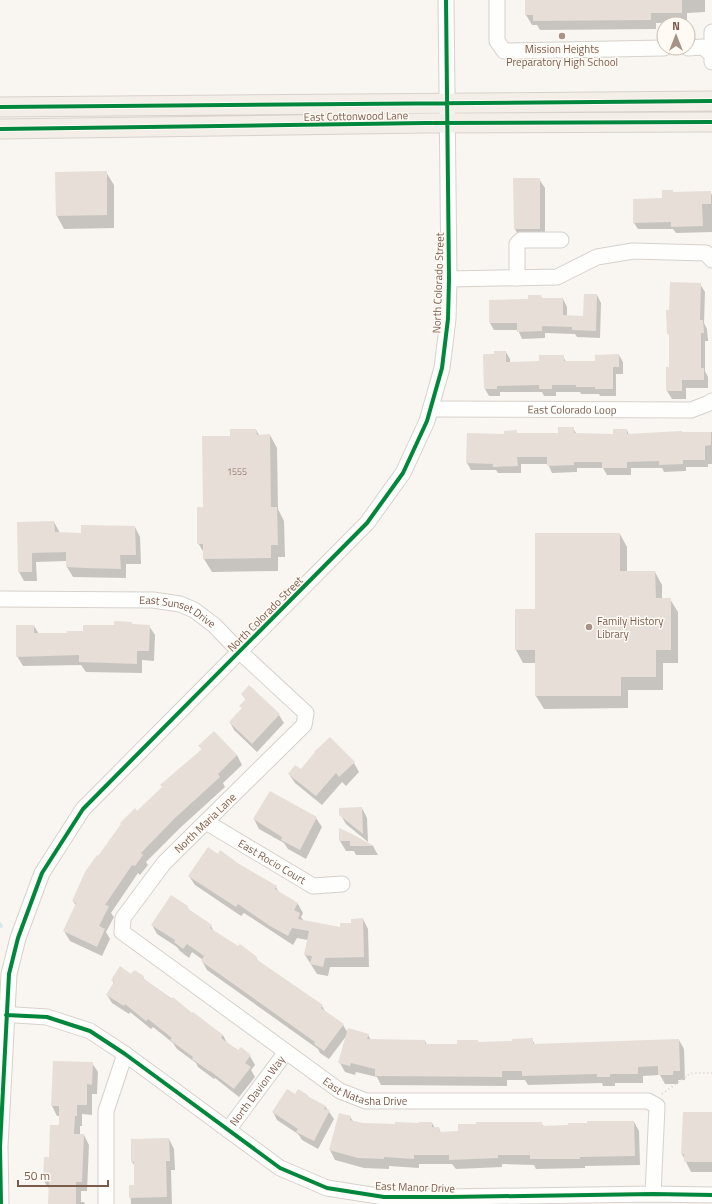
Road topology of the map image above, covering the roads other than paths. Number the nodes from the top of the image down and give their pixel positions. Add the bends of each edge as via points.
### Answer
1 (446, 0) edge
2 (497, 0) edge
3 (712, 32) edge
4 (696, 47) edge
5 (656, 48) edge
6 (712, 55) edge
7 (712, 62) edge
8 (712, 101) edge
9 (446, 103) junction
10 (0, 107) edge
11 (712, 122) edge
12 (447, 124) junction
13 (0, 129) edge
14 (561, 240) dead end
15 (712, 260) edge
16 (518, 278) junction
17 (449, 279) junction
18 (712, 401) edge
19 (430, 409) junction
20 (0, 599) edge
21 (240, 652) junction
22 (304, 724) joint
23 (206, 822) junction
24 (342, 884) dead end
25 (122, 932) joint
26 (3, 1014) edge
27 (286, 1052) junction
28 (124, 1054) junction
29 (228, 1130) junction
30 (0, 1147) edge
31 (653, 1194) junction
32 (712, 1195) edge
33 (450, 1201) edge
34 (1, 1204) edge
35 (106, 1204) edge

1 - 9 street, North Colorado Street
2 - 5 street via 497,41 504,51
3 - 6 street
4 - 6 street via 703,47
6 - 7 street
8 - 9 main road, East Cottonwood Lane
9 - 10 main road, East Cottonwood Lane
9 - 12 street, North Colorado Street
11 - 12 main road, East Cottonwood Lane
12 - 13 main road, East Cottonwood Lane
12 - 17 street, North Colorado Street
14 - 16 street via 521,240 517,244
15 - 16 street via 706,253 633,251 597,257 557,277
16 - 17 street
17 - 19 street, North Colorado Street via 448,319 442,368
18 - 19 street, East Colorado Loop via 691,410
19 - 21 street, North Colorado Street via 403,473 367,523
20 - 21 street, East Sunset Drive via 153,600 180,604 194,610 214,626
21 - 22 street, East Sunset Drive via 306,712
21 - 26 street, North Colorado Street via 83,809 42,873 18,938
22 - 23 street, North Maria Lane
23 - 24 street, East Rocio Court via 313,886
23 - 25 street, North Maria Lane via 164,863 123,918
25 - 27 street, East Natasha Drive
26 - 28 street, East Manor Drive via 46,1016 90,1031
26 - 30 street, North Colorado Street
27 - 29 street, North Davion Way
27 - 31 street, East Natasha Drive via 340,1091 366,1101 660,1100
28 - 29 street, East Manor Drive
28 - 35 street via 106,1111
29 - 33 street, East Manor Drive via 280,1168 327,1188 384,1197
30 - 34 street, North Colorado Street
31 - 32 street, East Manor Drive
31 - 33 street, East Manor Drive

